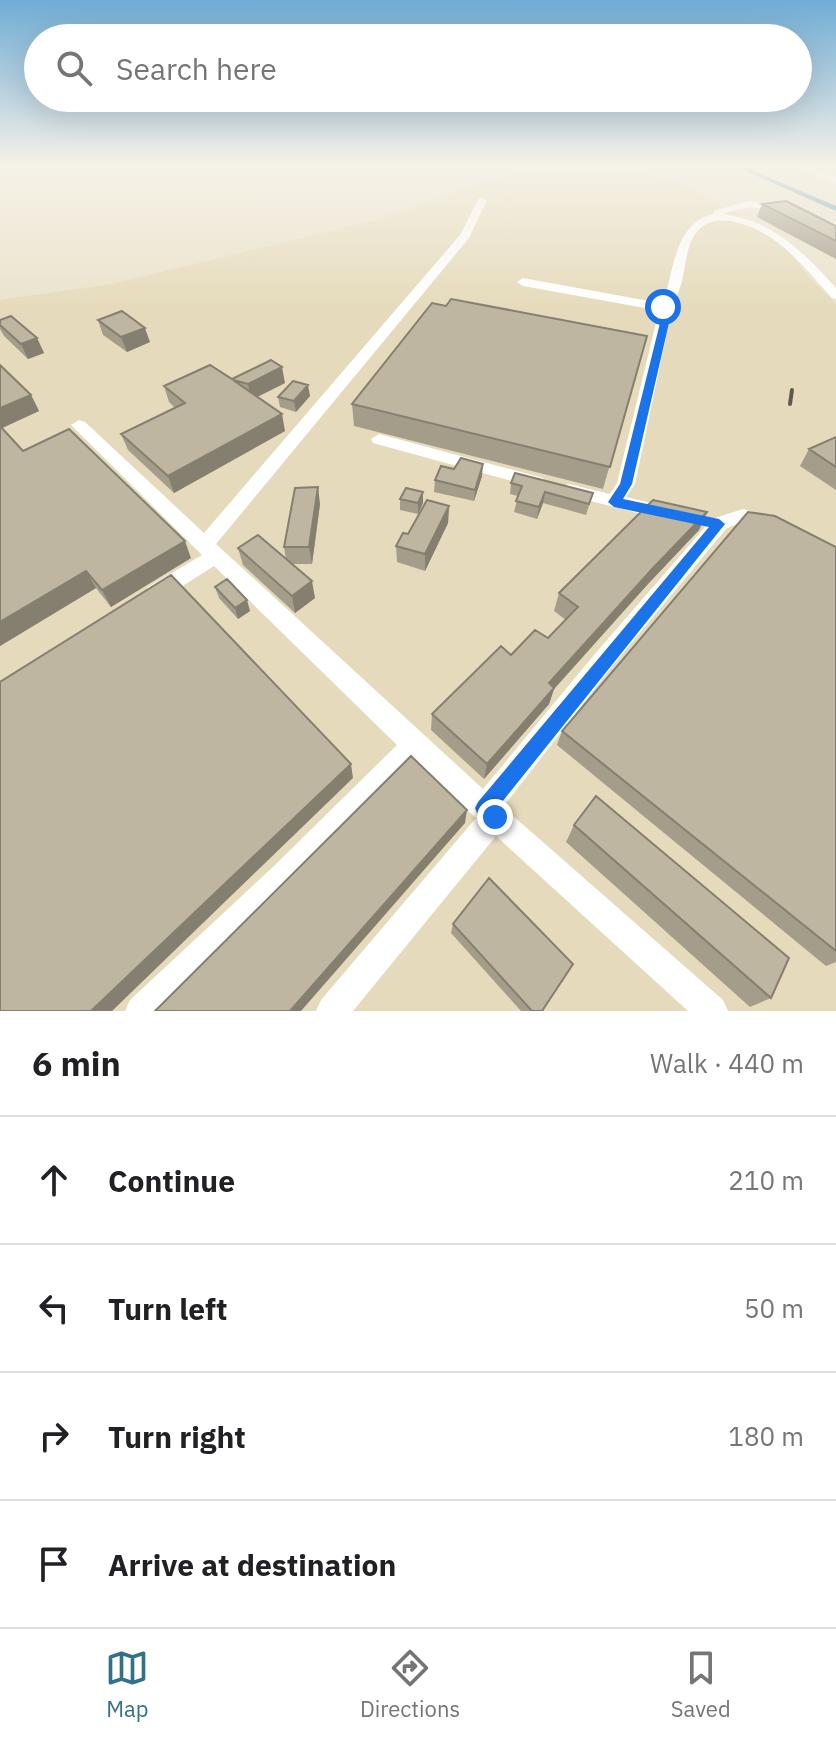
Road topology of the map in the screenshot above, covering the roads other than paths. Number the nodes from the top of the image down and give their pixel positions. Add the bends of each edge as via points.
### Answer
1 (476, 212) edge
2 (719, 212) edge
3 (794, 212) edge
4 (712, 216) junction
5 (836, 228) edge
6 (523, 282) dead end
7 (836, 295) edge
8 (658, 310) junction
9 (79, 425) dead end
10 (379, 439) dead end
11 (614, 502) junction
12 (719, 524) junction
13 (787, 533) edge
14 (211, 549) junction
15 (135, 606) edge
16 (414, 745) junction
17 (490, 813) junction
18 (141, 1011) edge
19 (332, 1011) edge
20 (712, 1011) edge

1 - 14 lane via 465,236
2 - 4 lane
3 - 5 lane
4 - 7 lane via 747,220 776,232
4 - 8 lane via 689,235 670,302
6 - 8 lane
8 - 11 lane via 664,318 663,333 626,484
9 - 14 lane
10 - 11 lane
11 - 12 lane
12 - 13 lane via 744,515
12 - 17 lane via 602,662
14 - 15 lane
14 - 16 lane
16 - 17 lane
16 - 18 lane
17 - 19 lane
17 - 20 lane

